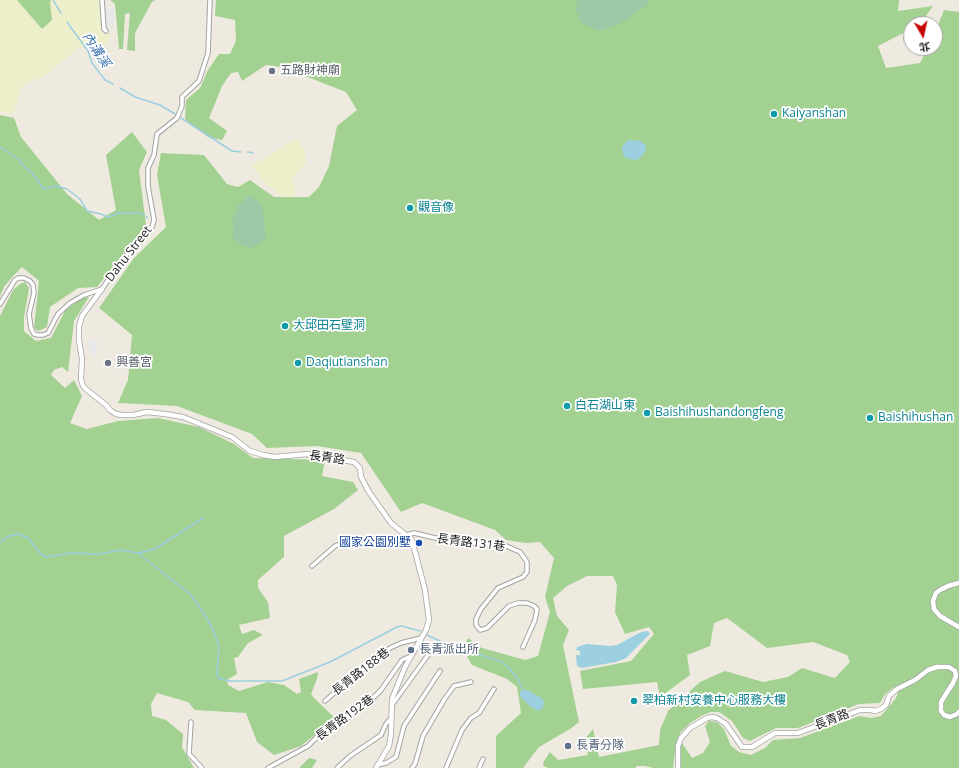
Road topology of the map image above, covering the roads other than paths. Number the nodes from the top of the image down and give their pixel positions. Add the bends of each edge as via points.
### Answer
1 (102, 0) edge
2 (210, 0) edge
3 (106, 31) dead end
4 (102, 289) junction
5 (0, 304) edge
6 (406, 534) junction
7 (312, 566) dead end
8 (959, 583) edge
9 (959, 628) edge
10 (421, 638) junction
11 (523, 647) dead end
12 (412, 655) junction
13 (428, 655) dead end
14 (440, 671) dead end
15 (471, 682) dead end
16 (494, 689) dead end
17 (325, 701) dead end
18 (392, 705) junction
19 (959, 712) edge
20 (391, 718) junction
21 (191, 722) dead end
22 (483, 759) dead end
23 (376, 766) edge
24 (202, 768) edge
25 (268, 768) edge
26 (337, 768) edge
27 (412, 768) edge
28 (446, 768) edge
29 (479, 768) edge
30 (678, 768) edge

1 - 3 street
2 - 4 street, Dahu Street via 208,53 199,81 182,97 182,106 177,118 157,134 154,155 148,168 148,186 154,220 152,227 145,232
4 - 5 street via 70,303 58,314 48,333 43,335 34,334 31,328 28,314 34,293 30,281 24,278 15,280
4 - 6 street, 長青路 via 82,316 79,327 81,379 83,386 110,410 122,415 148,412 183,417 232,437 250,451 263,455 275,457 307,454 354,462 360,468 361,477 369,492 391,523
6 - 7 street, 長青路131巷 via 384,541 356,540 334,546
6 - 10 street, 長青路 via 414,546 428,609 429,620
6 - 11 street, 長青路131巷 via 414,533 461,544 504,545 520,552 527,562 527,572 523,577 498,588 481,610 476,625 480,630 487,628 509,606 518,603 534,606 537,609 535,620
8 - 9 street via 940,590 933,601 934,609 940,616
10 - 12 street, 長青路
10 - 17 street, 長青路188巷 via 390,648
12 - 18 street, 長青路 via 397,685
12 - 25 street, 長青路192巷 via 402,660 372,699 308,746
13 - 18 street
14 - 23 street via 404,726 396,757
15 - 27 street via 454,686 444,700 423,736
16 - 28 street via 480,713 471,718 462,730
18 - 20 street, 長青路
19 - 30 street, 長青路 via 950,716 944,715 941,711 941,702 956,676 950,667 937,667 897,689 881,709 860,710 798,733 775,733 752,747 742,747 722,721 707,718 690,728 681,738 678,746
20 - 23 street, 長青路 via 389,746
20 - 26 street via 380,735
21 - 24 street via 189,754
22 - 29 street

